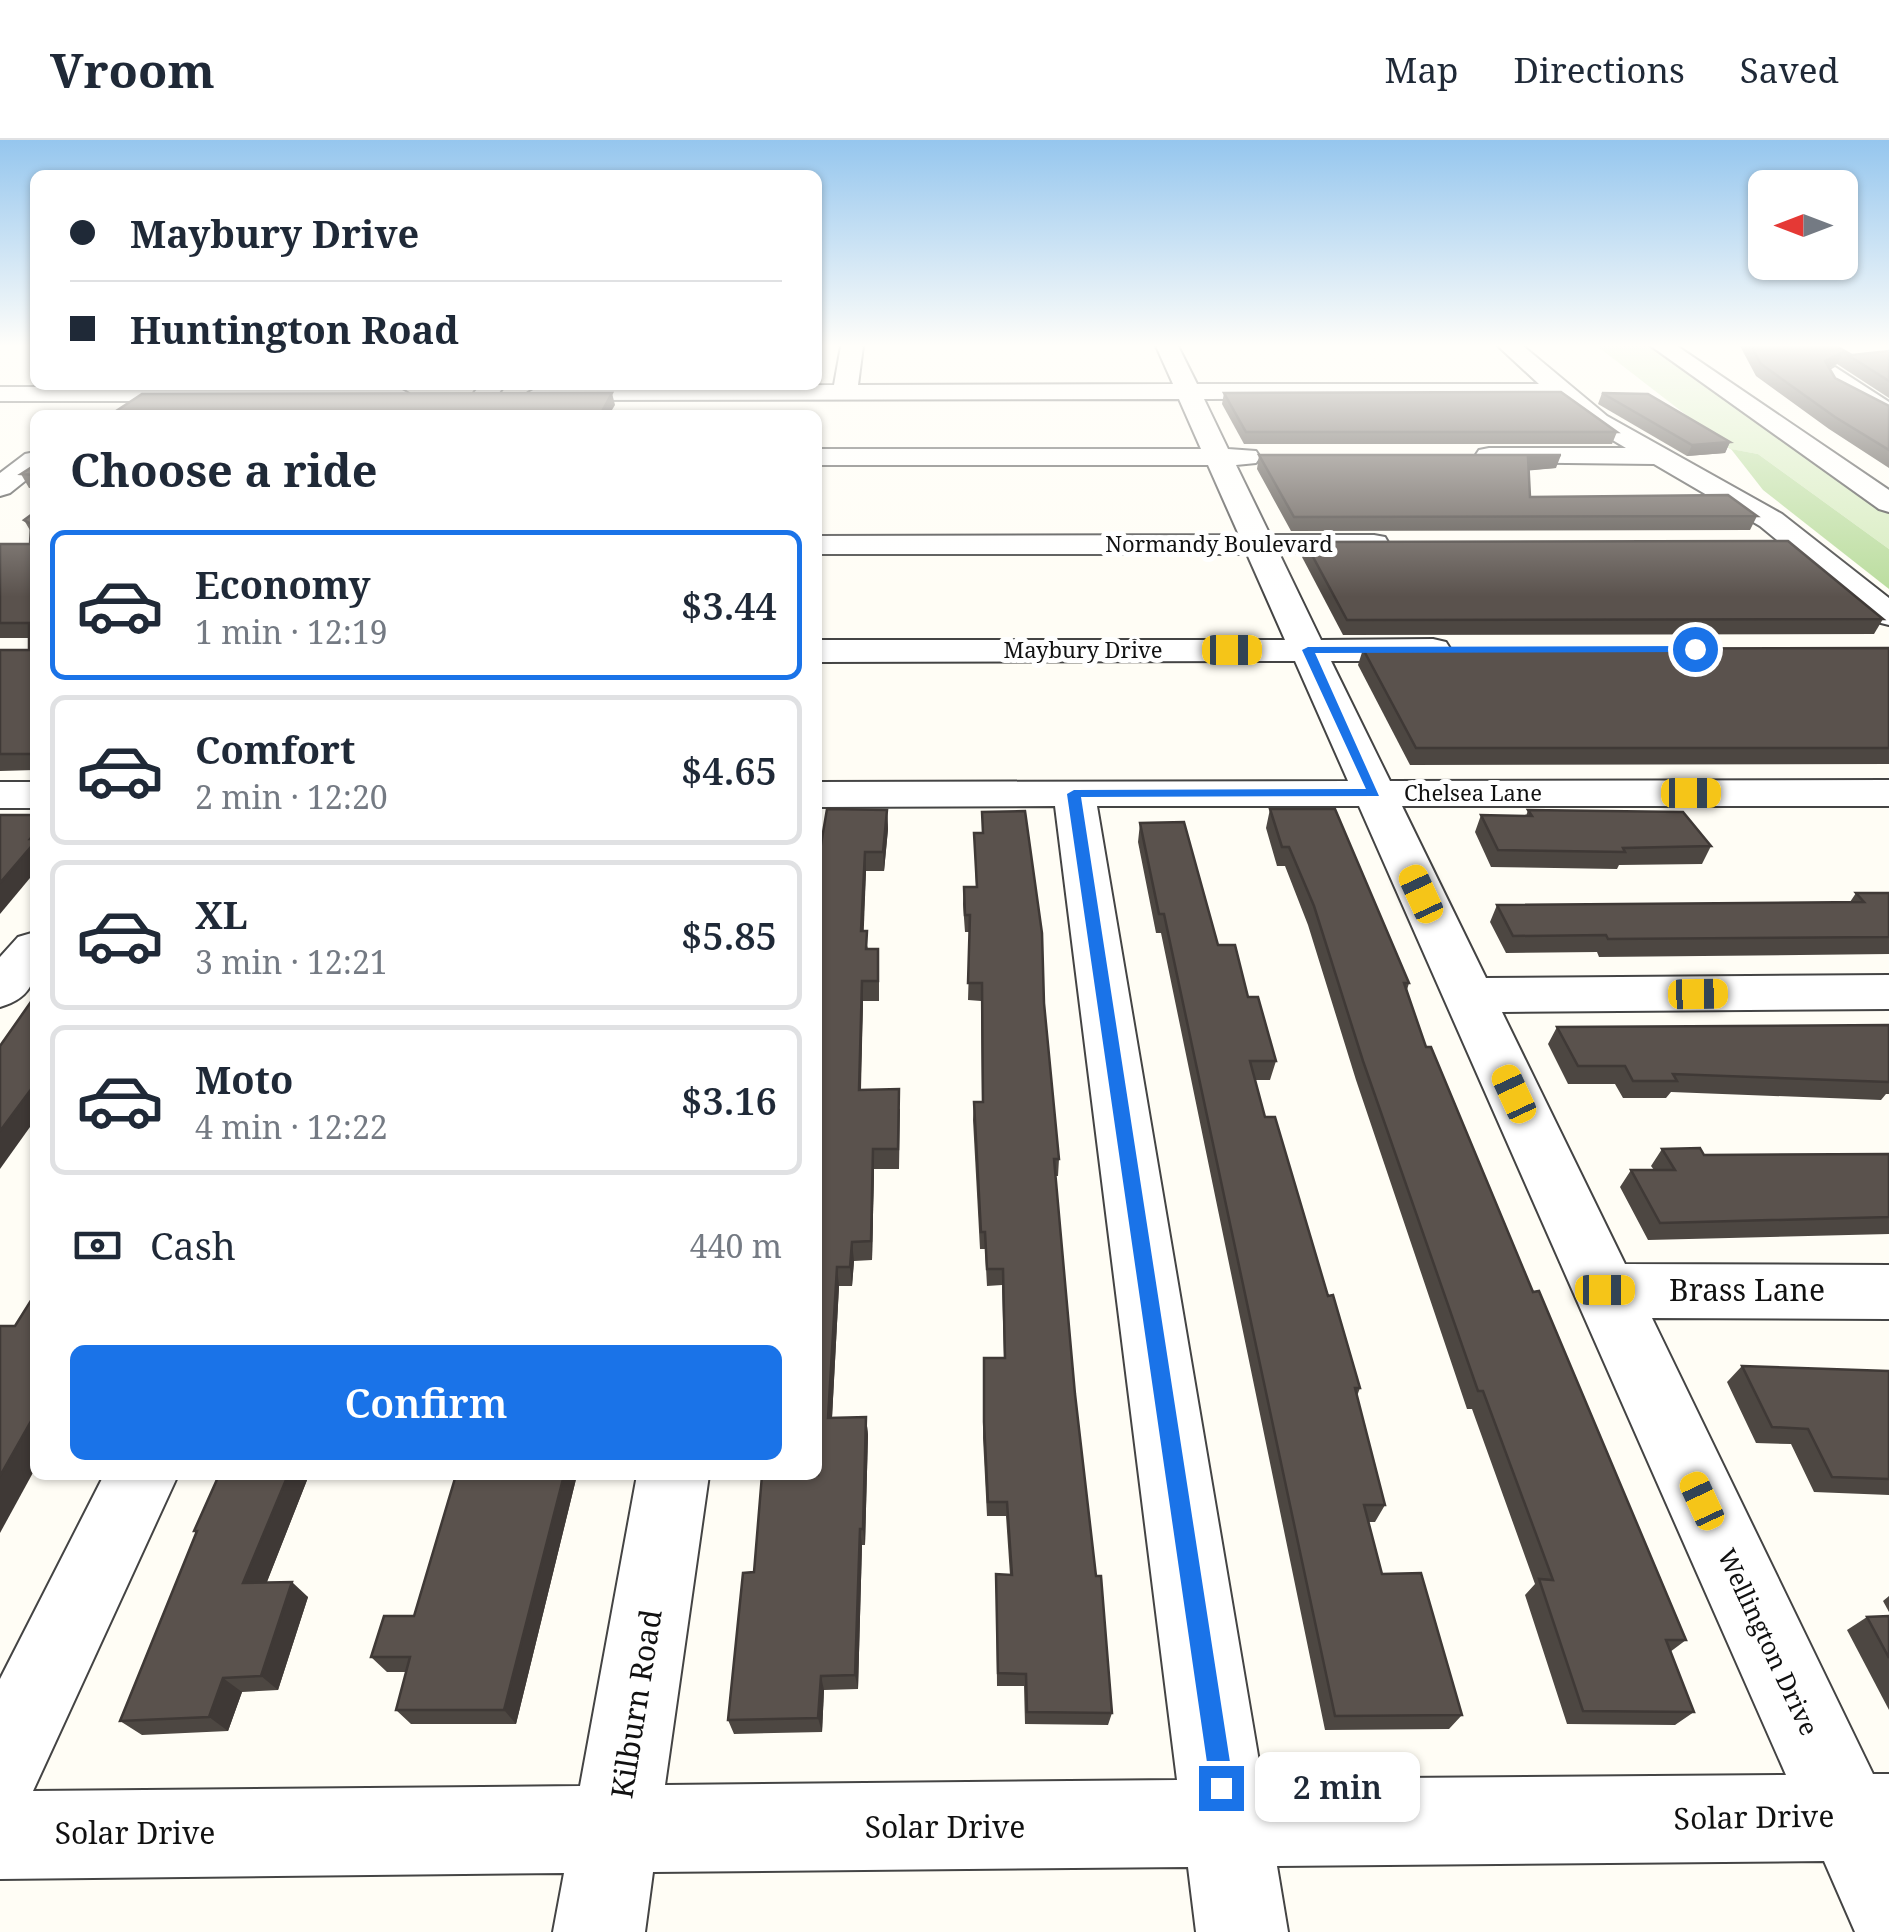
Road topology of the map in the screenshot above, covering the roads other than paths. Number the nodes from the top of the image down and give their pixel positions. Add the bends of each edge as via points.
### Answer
1 (1205, 430) edge
2 (1616, 430) edge
3 (1783, 430) edge
4 (1276, 456) edge
5 (1470, 456) edge
6 (1665, 456) junction
7 (822, 457) edge
8 (1217, 457) junction
9 (0, 458) edge
10 (30, 459) edge
11 (30, 463) edge
12 (0, 486) edge
13 (1889, 503) edge
14 (1258, 544) junction
15 (1414, 544) edge
16 (1742, 544) edge
17 (1800, 544) junction
18 (822, 545) edge
19 (1889, 614) edge
20 (1308, 650) junction
21 (1463, 650) edge
22 (822, 651) edge
23 (1374, 793) junction
24 (1889, 793) edge
25 (822, 794) edge
26 (1074, 794) junction
27 (0, 795) edge
28 (30, 795) edge
29 (30, 954) edge
30 (0, 990) edge
31 (1889, 992) edge
32 (1468, 996) junction
33 (1605, 1290) junction
34 (1889, 1292) edge
35 (140, 1480) edge
36 (672, 1480) edge
37 (0, 1767) edge
38 (1869, 1817) edge
39 (1227, 1826) junction
40 (617, 1831) junction
41 (0, 1835) edge
42 (1889, 1904) edge
43 (599, 1932) edge
44 (1242, 1932) edge

1 - 8 street, Wellington Drive
2 - 6 street
3 - 13 street
4 - 8 street
5 - 6 street
6 - 17 street
7 - 8 street
8 - 14 street, Wellington Drive
9 - 10 street
11 - 12 street
14 - 15 street, Normandy Boulevard
14 - 18 street, Normandy Boulevard
14 - 20 street, Wellington Drive
16 - 17 street
17 - 19 street
20 - 21 street, Maybury Drive
20 - 22 street, Maybury Drive
20 - 23 street, Wellington Drive
23 - 24 street, Chelsea Lane
23 - 26 street, Chelsea Lane
23 - 32 street, Wellington Drive
25 - 26 street, Chelsea Lane
26 - 39 street
27 - 28 street
29 - 30 street
31 - 32 street
32 - 33 street, Wellington Drive
33 - 34 street, Brass Lane
33 - 38 street, Wellington Drive
35 - 37 street
36 - 40 street, Kilburn Road
38 - 39 street, Solar Drive
38 - 42 street, Wellington Drive
39 - 40 street, Solar Drive
39 - 44 street
40 - 41 street, Solar Drive
40 - 43 street, Kilburn Road

